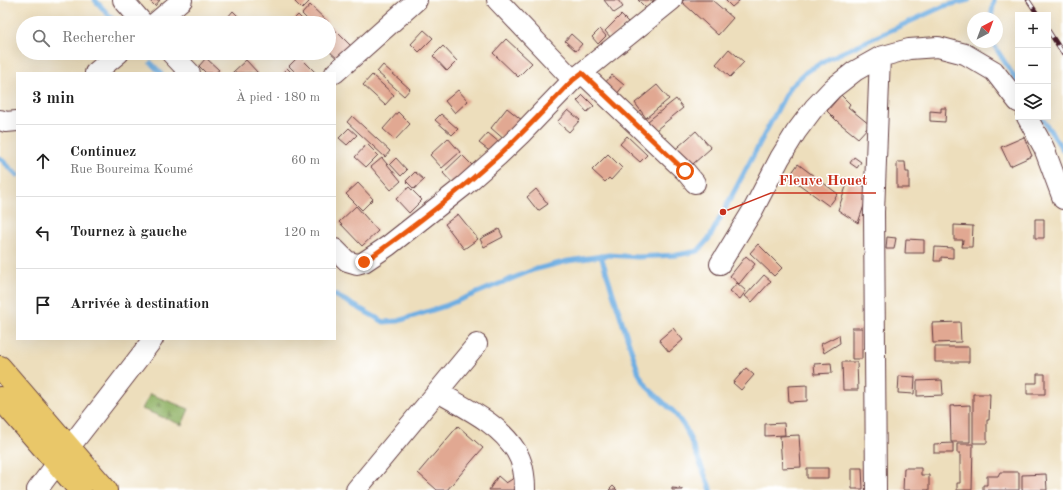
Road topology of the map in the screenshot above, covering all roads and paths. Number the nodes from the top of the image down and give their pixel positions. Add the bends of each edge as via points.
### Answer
1 (123, 0) edge
2 (182, 0) edge
3 (417, 0) edge
4 (497, 0) edge
5 (672, 0) edge
6 (137, 16) edge
7 (163, 16) edge
8 (880, 57) junction
9 (110, 60) edge
10 (178, 60) edge
11 (95, 72) edge
12 (189, 72) edge
13 (336, 72) edge
14 (577, 76) junction
15 (1015, 98) edge
16 (0, 120) edge
17 (1029, 120) edge
18 (16, 121) edge
19 (695, 183) dead end
20 (1063, 199) edge
21 (341, 255) edge
22 (720, 264) dead end
23 (152, 340) edge
24 (477, 344) dead end
25 (0, 367) edge
26 (438, 392) junction
27 (0, 398) edge
28 (63, 456) junction
29 (37, 490) edge
30 (80, 490) edge
31 (106, 490) edge
32 (356, 490) edge
33 (525, 490) edge
34 (876, 490) edge

1 - 6 street
2 - 7 street
3 - 13 street
4 - 14 street
5 - 14 street
8 - 15 street via 909,49 938,47 965,54 994,71
8 - 22 street via 855,71 832,89 814,108 780,158 753,210
8 - 34 street via 874,212
9 - 11 street
10 - 12 street
14 - 19 street via 685,171
14 - 21 street via 520,135 458,190 388,246 357,264
16 - 18 street
17 - 20 street via 1044,148
23 - 28 street
24 - 26 street
25 - 28 main road
26 - 32 street
26 - 33 street via 483,419 502,435 516,452 525,475
27 - 28 main road
28 - 29 street
28 - 30 main road
28 - 31 main road

